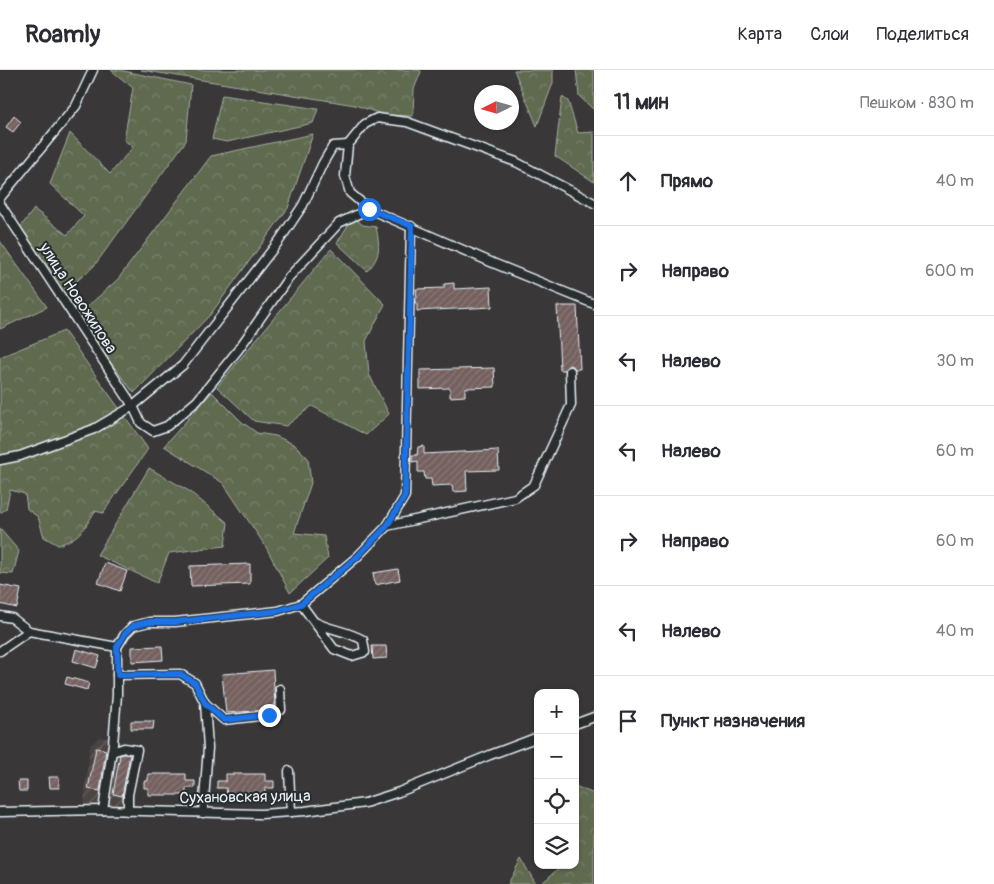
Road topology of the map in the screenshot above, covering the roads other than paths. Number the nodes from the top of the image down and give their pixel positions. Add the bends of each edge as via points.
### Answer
1 (93, 70) edge
2 (348, 145) junction
3 (0, 198) edge
4 (594, 203) edge
5 (0, 204) edge
6 (369, 209) junction
7 (412, 226) junction
8 (594, 304) edge
9 (570, 371) dead end
10 (133, 406) junction
11 (0, 460) edge
12 (387, 526) junction
13 (301, 604) junction
14 (0, 616) edge
15 (315, 622) junction
16 (29, 631) junction
17 (117, 647) junction
18 (0, 650) edge
19 (118, 675) junction
20 (280, 688) dead end
21 (205, 703) junction
22 (594, 717) edge
23 (579, 723) edge
24 (534, 738) edge
25 (112, 752) junction
26 (289, 771) dead end
27 (103, 810) junction
28 (128, 811) junction
29 (0, 812) edge
30 (291, 812) junction
31 (203, 813) junction

1 - 3 street via 76,106
2 - 4 street via 365,124 377,118 407,122 516,162
2 - 6 street via 345,176 350,193
2 - 10 street via 333,146 303,205 279,242 183,365
5 - 10 street, улица Новожилова
6 - 7 street
6 - 10 street, улица Новожилова via 339,223 289,277 238,350 197,401 167,426 153,431 141,423
7 - 8 street
7 - 12 street via 405,496
9 - 12 street via 571,405 534,485 515,498
10 - 11 street via 94,429
12 - 13 street via 357,557
13 - 15 street
13 - 17 street via 278,611 149,622 133,626
14 - 16 street via 12,618
15 - 15 street via 334,649 352,656 365,652 363,640 355,635
16 - 17 street
16 - 18 street
17 - 19 street
19 - 21 street via 180,674 195,683
19 - 25 street
20 - 21 street via 282,710 269,715 224,720
21 - 31 street via 208,748
22 - 23 street
24 - 30 street, Сухановская улица via 365,803
25 - 27 street
25 - 28 street via 124,748 136,750
26 - 30 street
27 - 28 street, Сухановская улица
27 - 29 street, Сухановская улица
28 - 31 street, Сухановская улица
30 - 31 street, Сухановская улица

